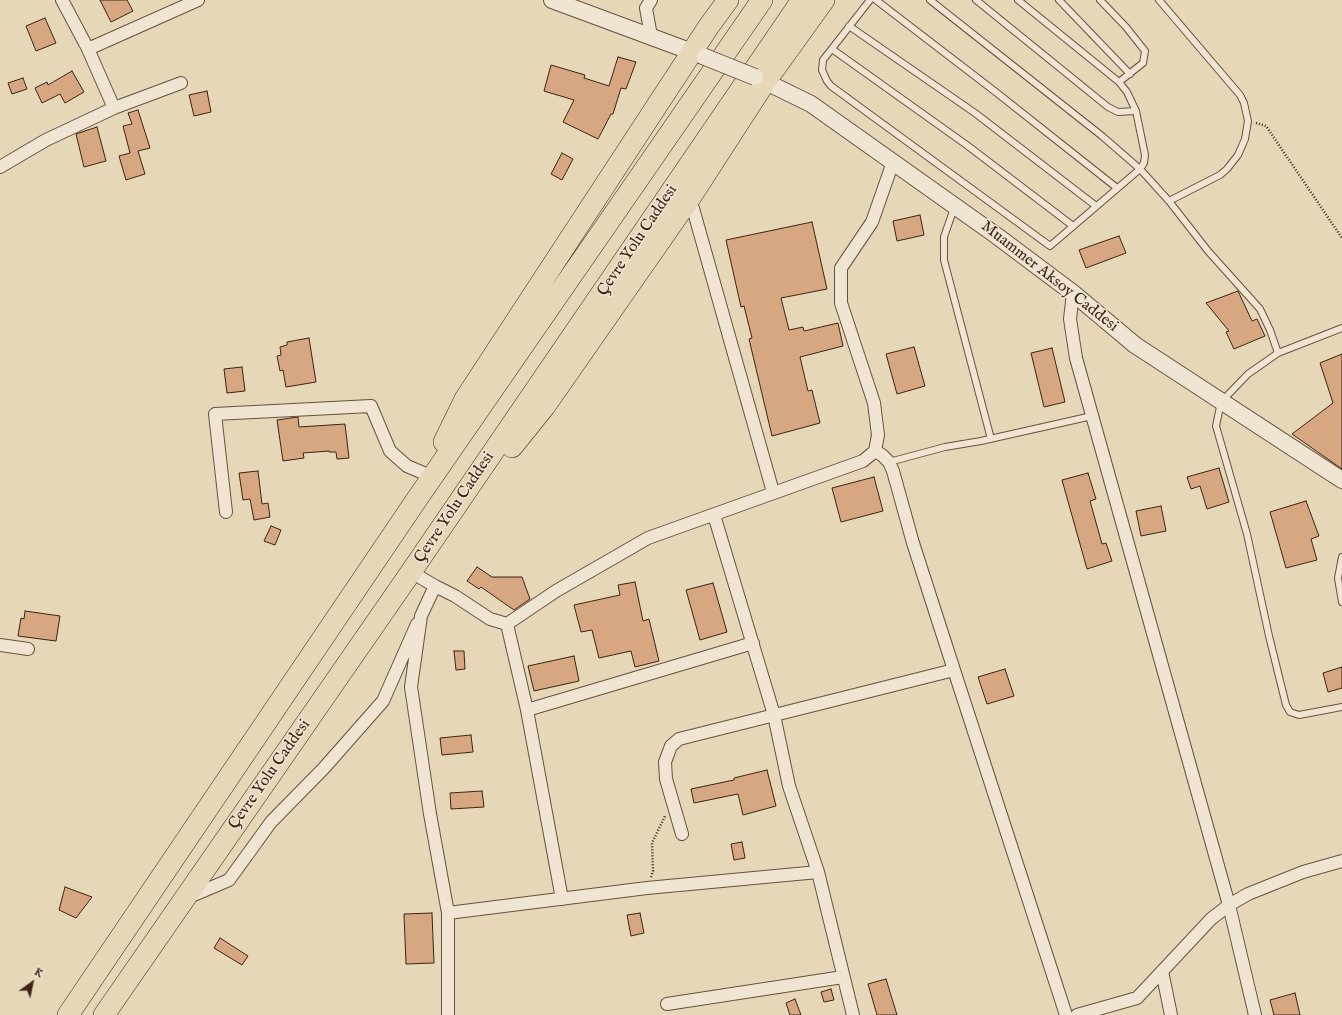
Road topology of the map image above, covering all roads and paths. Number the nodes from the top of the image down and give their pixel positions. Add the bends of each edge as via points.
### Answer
1 (62, 0) edge
2 (198, 0) edge
3 (552, 0) edge
4 (651, 0) edge
5 (728, 0) edge
6 (762, 0) edge
7 (802, 0) edge
8 (824, 0) edge
9 (870, 0) edge
10 (876, 0) edge
11 (930, 0) edge
12 (976, 0) edge
13 (1018, 0) edge
14 (1059, 0) edge
15 (1100, 0) edge
16 (1159, 0) edge
17 (850, 26) junction
18 (651, 36) junction
19 (88, 48) junction
20 (832, 49) junction
21 (699, 54) junction
22 (1130, 74) junction
23 (760, 79) junction
24 (1119, 82) junction
25 (181, 83) dead end
26 (114, 108) junction
27 (1136, 110) junction
28 (1248, 120) junction
29 (893, 162) junction
30 (0, 167) edge
31 (1140, 169) junction
32 (1117, 188) junction
33 (690, 198) junction
34 (1169, 201) junction
35 (955, 206) junction
36 (1096, 206) junction
37 (1073, 226) junction
38 (1342, 238) edge
39 (1073, 293) junction
40 (1342, 328) edge
41 (1278, 353) junction
42 (1221, 402) junction
43 (1092, 416) junction
44 (991, 439) junction
45 (875, 451) junction
46 (889, 462) junction
47 (428, 475) junction
48 (1342, 480) edge
49 (773, 492) junction
50 (417, 499) junction
51 (226, 512) dead end
52 (714, 515) junction
53 (1342, 556) edge
54 (412, 572) junction
55 (434, 586) junction
56 (1342, 599) edge
57 (421, 616) junction
58 (507, 624) junction
59 (753, 643) junction
60 (0, 645) edge
61 (28, 649) dead end
62 (954, 670) junction
63 (1342, 707) edge
64 (527, 710) junction
65 (774, 715) junction
66 (673, 804) junction
67 (682, 834) dead end
68 (1342, 861) edge
69 (818, 872) junction
70 (647, 888) junction
71 (562, 899) junction
72 (182, 900) junction
73 (1229, 905) junction
74 (448, 913) junction
75 (1162, 971) junction
76 (843, 977) junction
77 (667, 1004) dead end
78 (68, 1015) edge
79 (104, 1015) edge
80 (448, 1015) edge
81 (852, 1015) edge
82 (1066, 1015) edge
83 (1077, 1015) edge
84 (1171, 1015) edge
85 (1255, 1015) edge

1 - 19 street
2 - 19 street
3 - 18 street, Muammer Aksoy Caddesi
4 - 18 street via 646,8
5 - 21 highway
6 - 50 highway, Çevre Yolu Caddesi
7 - 54 highway, Çevre Yolu Caddesi
8 - 23 highway
9 - 17 lane
10 - 32 lane
11 - 31 lane
12 - 27 lane via 1108,107 1118,112
13 - 24 lane
14 - 22 lane
15 - 22 lane via 1144,47 1145,60
16 - 28 lane via 1240,95
17 - 20 lane
17 - 36 lane via 974,113
18 - 21 street, Muammer Aksoy Caddesi
19 - 26 street
20 - 37 lane via 968,146
20 - 37 lane via 822,65 824,75 831,86 1050,246
21 - 23 street, Muammer Aksoy Caddesi, bridge
21 - 47 highway via 465,399
22 - 24 lane
23 - 29 street, Muammer Aksoy Caddesi via 811,104
23 - 33 highway
24 - 27 lane
25 - 26 street
26 - 30 street via 46,140
27 - 31 lane via 1145,155
28 - 34 lane via 1245,139 1238,155 1227,169
28 - 38 path via 1266,126
29 - 35 street, Muammer Aksoy Caddesi
29 - 45 street via 872,222 841,268 841,303 874,403 878,435
31 - 32 lane
31 - 34 lane
32 - 36 lane
33 - 49 street
33 - 54 highway via 545,406
34 - 41 lane via 1208,251 1260,309
35 - 39 street, Muammer Aksoy Caddesi
35 - 44 lane via 944,237 944,260
36 - 37 lane
39 - 42 street, Muammer Aksoy Caddesi via 1135,345
39 - 43 street via 1070,319 1076,358
40 - 41 lane
41 - 42 lane via 1248,374
42 - 48 street, Muammer Aksoy Caddesi
42 - 63 lane via 1216,426 1247,534 1268,636 1286,705 1290,712 1299,715
43 - 44 lane
43 - 73 street
44 - 46 lane via 945,447
45 - 46 street
45 - 49 street via 863,461
46 - 62 street
47 - 50 highway
47 - 51 street via 407,466 390,451 371,406 215,414
49 - 52 street
50 - 78 highway, Çevre Yolu Caddesi
52 - 58 street via 648,538 556,591
52 - 59 street
53 - 56 lane via 1338,578
54 - 55 street
54 - 72 highway, Çevre Yolu Caddesi
55 - 57 street
55 - 58 street via 455,596 490,619
57 - 72 street via 383,702 271,822 229,880
57 - 74 street via 412,687 430,814
58 - 64 street
59 - 64 street
59 - 65 street
60 - 61 street
62 - 65 street
62 - 82 street
64 - 71 street
65 - 66 street via 679,739 671,746 665,762 666,779
65 - 69 street via 789,786
66 - 67 street
66 - 70 path via 652,843 653,871
68 - 73 street via 1303,872 1248,894
69 - 70 street
69 - 76 street
70 - 71 street
71 - 74 street
72 - 79 highway, Çevre Yolu Caddesi
73 - 75 street
73 - 85 street
74 - 80 street
75 - 83 street via 1138,998
75 - 84 street
76 - 77 street
76 - 81 street

